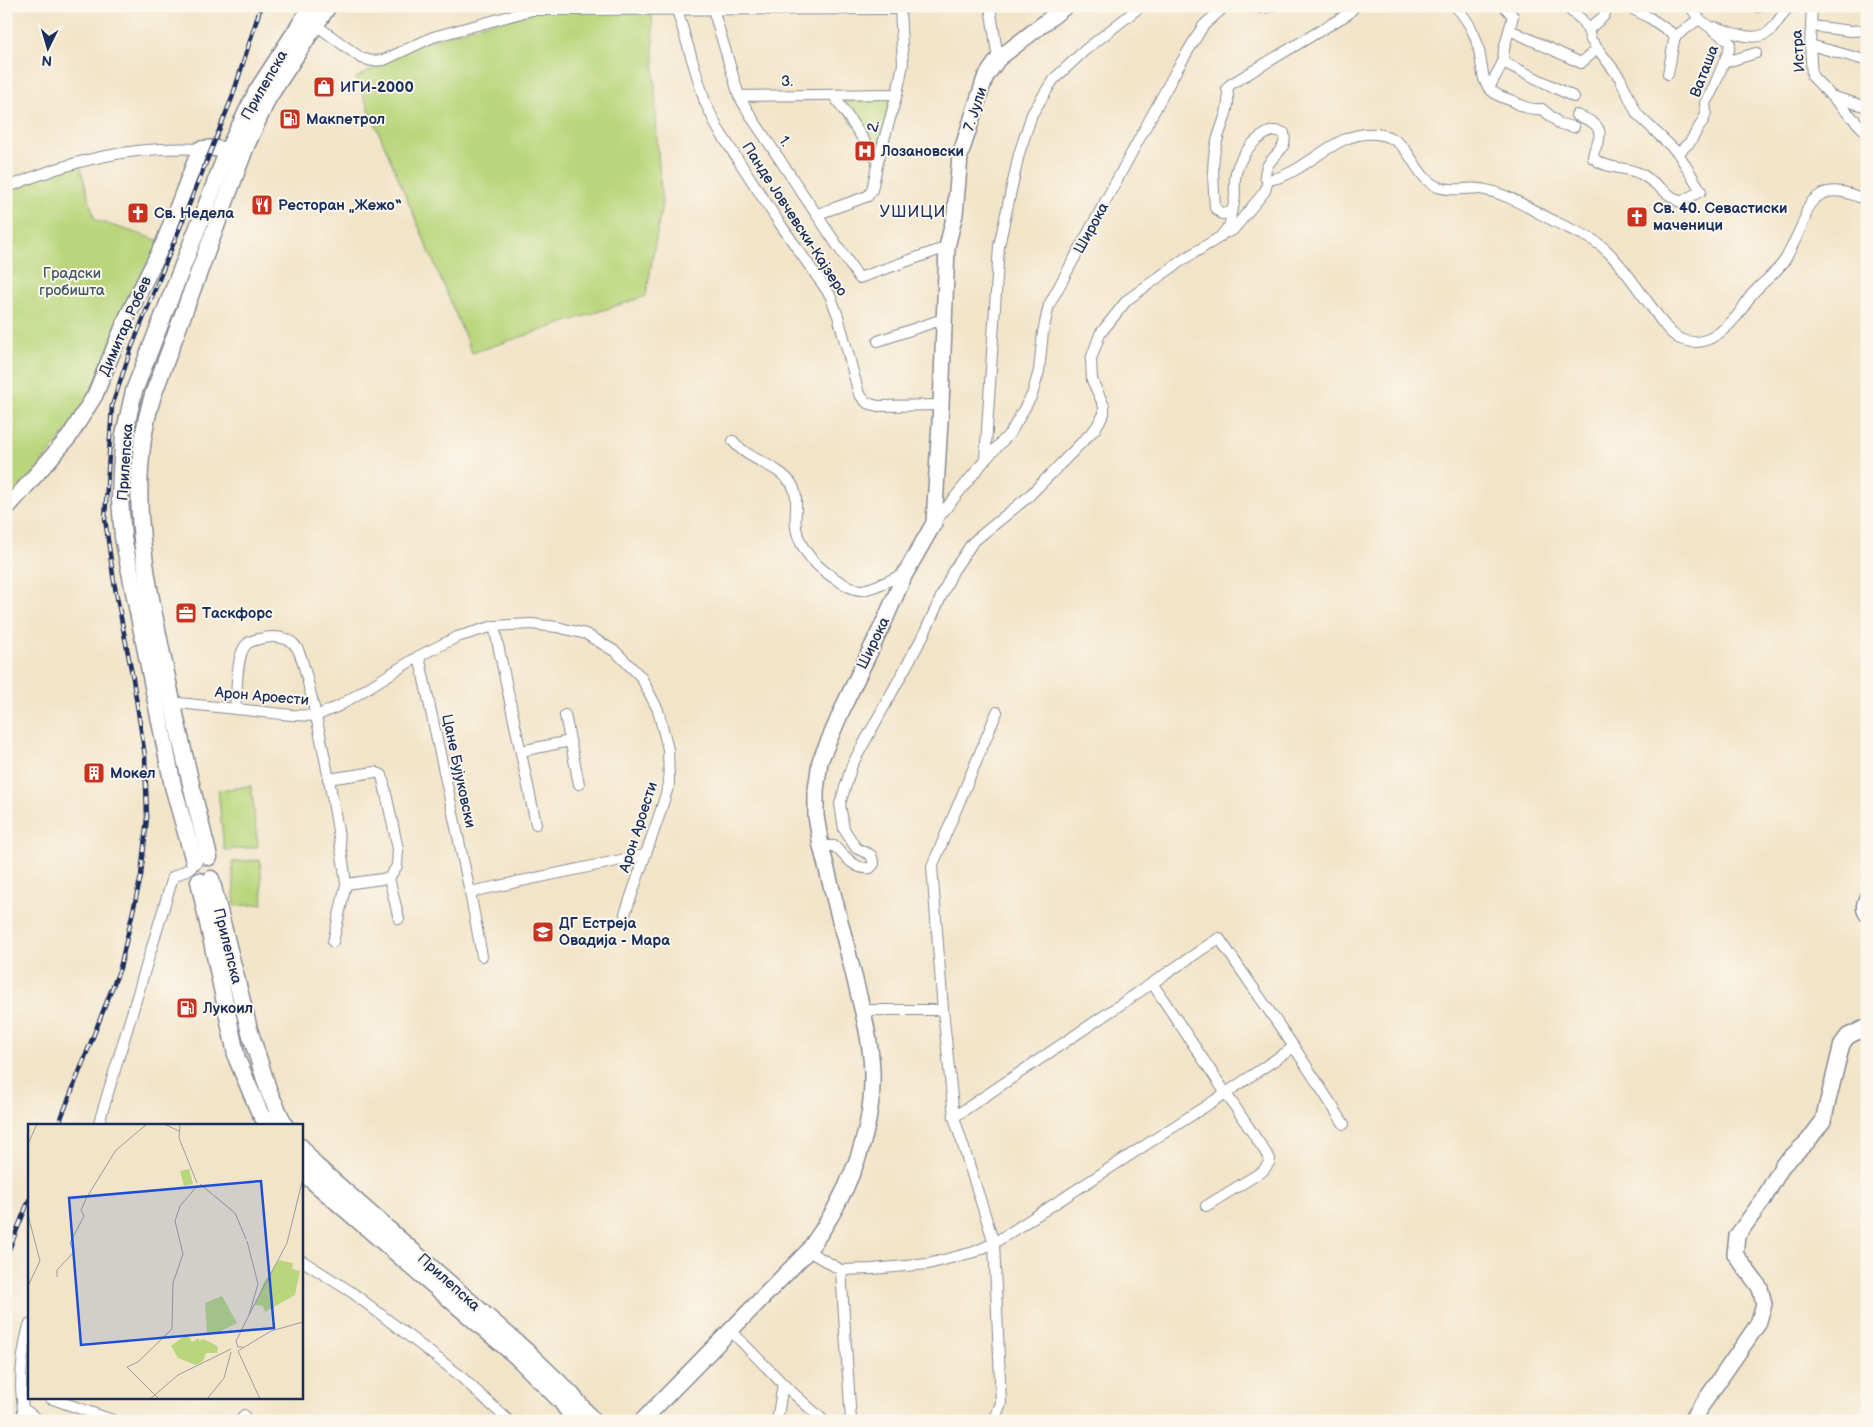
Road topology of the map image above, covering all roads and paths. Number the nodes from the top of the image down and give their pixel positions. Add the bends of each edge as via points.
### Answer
1 (312, 6) edge
2 (328, 6) edge
3 (990, 6) edge
4 (1066, 6) edge
5 (1141, 6) edge
6 (1225, 6) edge
7 (1253, 6) edge
8 (1272, 6) edge
9 (1355, 6) edge
10 (1455, 6) edge
11 (1504, 6) edge
12 (1565, 6) edge
13 (1608, 6) edge
14 (1627, 6) edge
15 (1692, 6) edge
16 (1789, 6) edge
17 (1812, 6) edge
18 (904, 8) edge
19 (713, 9) junction
20 (518, 10) edge
21 (676, 10) junction
22 (1514, 11) edge
23 (1703, 22) junction
24 (316, 25) junction
25 (1811, 26) junction
26 (1510, 30) junction
27 (1588, 30) junction
28 (1867, 30) edge
29 (1675, 36) junction
30 (1810, 44) junction
31 (1597, 49) junction
32 (1756, 53) dead end
33 (998, 59) junction
34 (1865, 60) dead end
35 (1503, 62) junction
36 (1726, 62) junction
37 (1668, 74) dead end
38 (1489, 88) junction
39 (897, 94) junction
40 (739, 96) junction
41 (834, 96) junction
42 (1833, 96) junction
43 (1574, 97) dead end
44 (1867, 107) edge
45 (1576, 115) dead end
46 (1574, 127) dead end
47 (1867, 133) edge
48 (200, 149) junction
49 (228, 150) junction
50 (1678, 153) junction
51 (878, 160) junction
52 (1268, 180) junction
53 (6, 188) edge
54 (1867, 200) edge
55 (1231, 212) junction
56 (818, 214) junction
57 (1220, 238) junction
58 (947, 247) junction
59 (943, 319) junction
60 (878, 341) dead end
61 (941, 405) junction
62 (733, 441) dead end
63 (985, 460) junction
64 (6, 509) edge
65 (934, 523) junction
66 (905, 574) junction
67 (494, 626) junction
68 (419, 656) junction
69 (164, 702) junction
70 (235, 709) junction
71 (997, 712) dead end
72 (565, 715) dead end
73 (316, 716) junction
74 (570, 741) junction
75 (521, 752) junction
76 (328, 779) junction
77 (578, 784) dead end
78 (536, 824) dead end
79 (821, 846) junction
80 (645, 855) junction
81 (201, 869) junction
82 (389, 878) junction
83 (346, 884) junction
84 (470, 892) junction
85 (1867, 898) edge
86 (625, 914) dead end
87 (1867, 914) edge
88 (399, 919) dead end
89 (333, 942) dead end
90 (482, 956) dead end
91 (1152, 982) junction
92 (862, 1010) junction
93 (943, 1010) junction
94 (1867, 1028) edge
95 (1294, 1047) junction
96 (1226, 1093) junction
97 (954, 1117) junction
98 (99, 1124) edge
99 (267, 1124) edge
100 (284, 1124) edge
101 (1344, 1124) dead end
102 (302, 1149) edge
103 (302, 1172) edge
104 (1206, 1206) dead end
105 (994, 1243) junction
106 (808, 1252) junction
107 (302, 1261) edge
108 (841, 1270) junction
109 (28, 1329) edge
110 (732, 1331) junction
111 (784, 1384) junction
112 (25, 1390) edge
113 (56, 1400) edge
114 (24, 1409) junction
115 (23, 1421) edge
116 (40, 1421) edge
117 (115, 1421) edge
118 (508, 1421) edge
119 (575, 1421) edge
120 (593, 1421) edge
121 (642, 1421) edge
122 (776, 1421) edge
123 (824, 1421) edge
124 (851, 1421) edge
125 (994, 1421) edge
126 (1691, 1421) edge

1 - 49 main road, Прилепска via 257,91
2 - 24 main road, Прилепска
3 - 33 street
4 - 33 street, 7. Јули
5 - 63 street via 1053,80 1032,114 1019,154 999,246
6 - 63 street, Широка via 1203,26 1176,71 1049,305 1032,395 1010,432
7 - 8 street
9 - 55 street via 1348,14 1228,88 1229,101 1216,146 1214,194 1215,208 1222,214
10 - 38 street via 1468,19 1483,78
11 - 22 street
12 - 27 street via 1581,19
13 - 27 street via 1604,16
14 - 29 street
15 - 23 street, Ваташа via 1693,12
16 - 23 street via 1771,30 1762,36 1746,36
17 - 25 street, Истра
18 - 19 street
18 - 39 street, 2. via 903,64
19 - 21 street
19 - 40 street, 1.
20 - 21 street
20 - 24 street via 433,37 384,60 372,61 362,58
21 - 61 street, Панде Јовчевски-Кајзеро via 705,102 718,129 830,295 859,394 867,403 878,406
22 - 26 street
23 - 29 street
23 - 36 street, Ваташа via 1730,42
24 - 69 main road, Прилепска via 268,98 246,146 146,420 138,506
25 - 28 street
25 - 30 street, Истра
26 - 31 street via 1582,63
26 - 35 street
27 - 31 street
29 - 37 street
30 - 34 street
30 - 42 street, Истра via 1812,76
31 - 50 street via 1620,78 1637,114
32 - 36 street
33 - 58 street, 7. Јули via 985,78 960,156 955,214
35 - 38 street
35 - 43 street
36 - 50 street, Ваташа via 1705,102 1704,119 1690,142
38 - 46 street via 1530,110 1542,109 1560,124
39 - 41 street, 3.
39 - 51 street, 2.
40 - 41 street, 3.
40 - 56 street, 1.
41 - 51 street
42 - 44 street
42 - 47 street, Истра
45 - 50 street via 1592,120 1598,127 1600,137 1593,158 1602,165 1640,174 1680,202 1700,191
48 - 49 street
48 - 53 street via 116,153 79,162
48 - 64 street, Димитар Робев via 164,242 95,395 69,437
49 - 69 main road, Прилепска via 134,391 124,435 120,499 123,537
51 - 56 street, 2. via 868,196
52 - 54 street via 1278,179 1352,136 1365,133 1386,135 1408,150 1426,179 1438,187 1479,189 1503,195 1590,237 1611,255 1667,328 1679,339 1695,342 1708,339 1736,318 1754,291 1776,271 1809,204 1815,199 1824,193 1835,192 1850,193
52 - 55 street via 1265,170 1268,163 1285,144 1284,133 1278,130 1260,137 1240,160 1235,176 1236,203
52 - 57 street via 1264,191 1233,230
55 - 57 street via 1230,225
56 - 58 street, 1. via 859,278
57 - 79 street via 1127,300 1100,334 1091,359 1092,380 1104,406 1104,414 1095,429 1028,497 973,542 953,571 924,634 852,765 840,804 844,829 856,848 871,855 874,864 865,869 854,866 834,846
58 - 59 street, 7. Јули
59 - 60 street
59 - 61 street, 7. Јули
61 - 65 street, 7. Јули
62 - 66 street via 791,484 796,499 796,530 808,554 827,574 860,590
63 - 65 street, Широка
65 - 66 street, Широка
66 - 79 street, Широка via 820,761 816,816
67 - 68 street, Арон Ароести via 457,637
67 - 75 street
67 - 80 street, Арон Ароести via 531,624 586,634 616,652 641,677 658,710 668,749 669,784
68 - 73 street, Арон Ароести via 339,706
68 - 84 street, Цане Бујуковски
69 - 70 street, Арон Ароести
69 - 81 main road, Прилепска
70 - 73 street, Арон Ароести
70 - 73 street via 241,655 245,646 258,639 278,637 297,648
71 - 93 street via 932,867
72 - 74 street
73 - 76 street
74 - 75 street
74 - 77 street
75 - 78 street
76 - 82 street via 375,772 382,775 398,849 397,866
76 - 83 street
79 - 92 street, Широка
80 - 84 street
80 - 86 street, Арон Ароести
81 - 98 street via 173,877
81 - 99 main road, Прилепска via 237,1059
81 - 100 main road, Прилепска via 269,1092
82 - 83 street
82 - 88 street
83 - 89 street
84 - 90 street, Цане Бујуковски
85 - 87 street via 1864,903
91 - 95 street via 1219,938
91 - 96 street
91 - 97 street
92 - 93 street
92 - 106 street, Широка via 872,1073 868,1120 850,1181 827,1225
93 - 97 street
94 - 126 street via 1848,1036 1842,1044 1823,1121 1783,1165 1737,1236 1735,1254 1760,1288 1764,1304 1758,1324
95 - 96 street
95 - 101 street
96 - 104 street via 1270,1159 1263,1171
96 - 105 street
97 - 105 street
102 - 120 main road, Прилепска via 315,1165 526,1351 570,1393
103 - 119 main road, Прилепска via 517,1358 561,1401
105 - 108 street via 974,1252 928,1264
105 - 125 street via 1001,1403
106 - 108 street
106 - 110 street, Широка
107 - 118 street via 352,1293 458,1374
108 - 124 street
109 - 112 street via 22,1354
110 - 111 street
110 - 121 street, Широка
111 - 122 street
111 - 123 street
112 - 114 street
113 - 117 street
114 - 115 street
114 - 116 street

